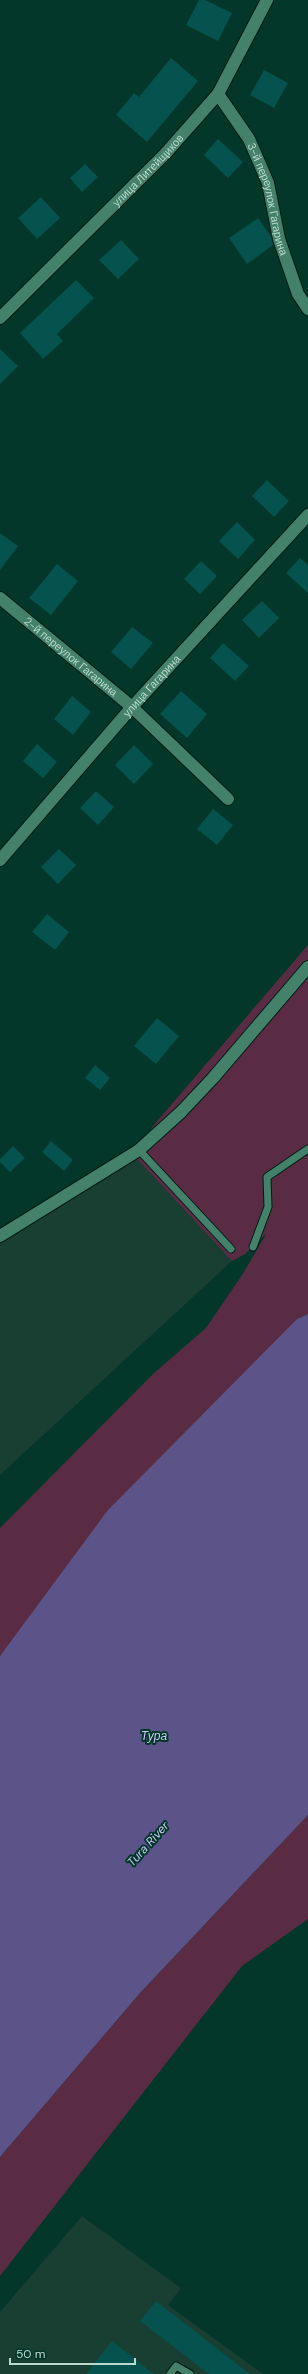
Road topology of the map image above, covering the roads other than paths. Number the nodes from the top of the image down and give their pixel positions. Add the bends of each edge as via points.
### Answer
1 (266, 0) edge
2 (218, 94) junction
3 (308, 310) edge
4 (0, 318) edge
5 (308, 515) edge
6 (0, 598) edge
7 (132, 707) junction
8 (228, 799) dead end
9 (0, 860) edge
10 (308, 967) edge
11 (308, 1149) edge
12 (139, 1150) junction
13 (0, 1236) edge
14 (253, 1247) dead end
15 (231, 1249) dead end
16 (170, 2374) edge
17 (190, 2374) edge

1 - 2 street, улица Литейщиков
2 - 3 street, 3-й переулок Гагарина via 248,139 268,183 279,239 298,294
2 - 4 street, улица Литейщиков via 165,154
5 - 7 street, улица Гагарина
6 - 7 street, 2-й переулок Гагарина
7 - 8 street, 2-й переулок Гагарина
7 - 9 street, улица Гагарина
10 - 12 street via 213,1078 181,1112
11 - 14 lane via 267,1177 268,1207
12 - 13 street
12 - 15 lane
16 - 17 lane via 176,2366

